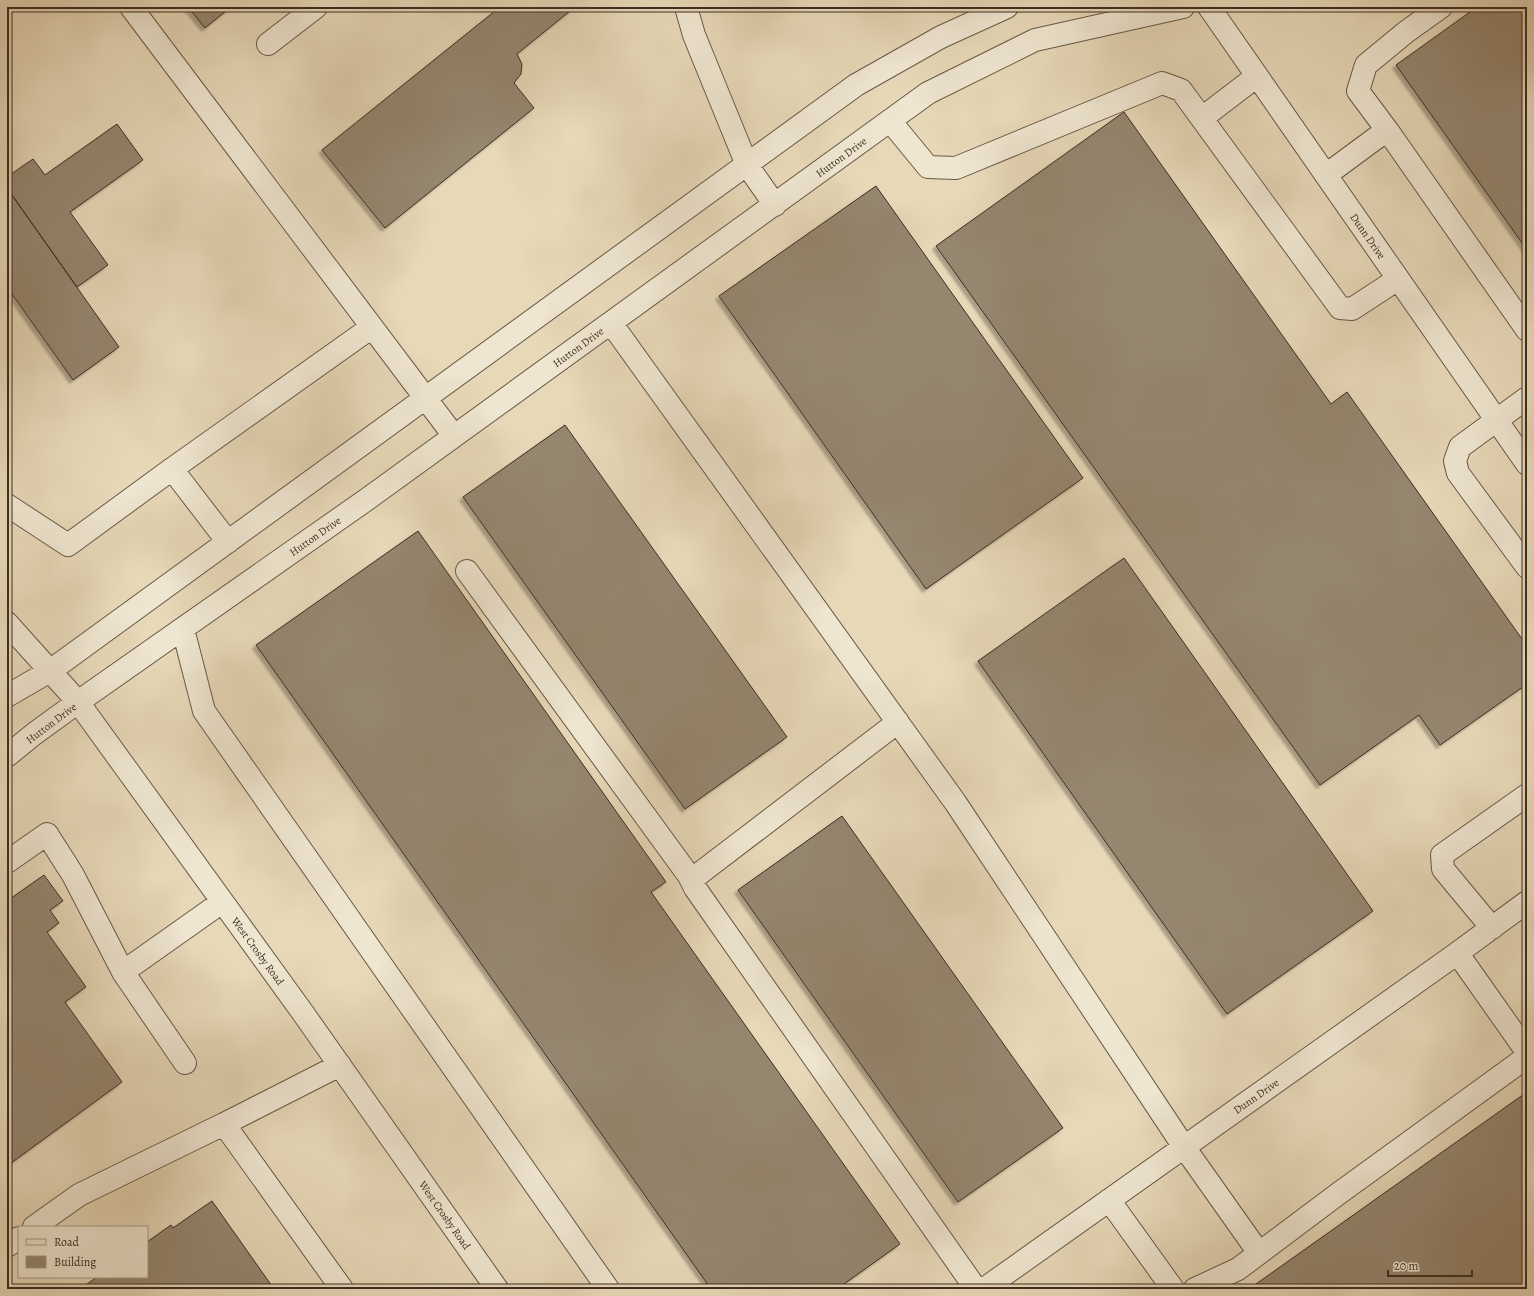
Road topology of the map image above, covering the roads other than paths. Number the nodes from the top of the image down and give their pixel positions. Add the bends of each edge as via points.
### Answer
1 (131, 7) edge
2 (316, 7) edge
3 (686, 7) edge
4 (1007, 7) edge
5 (1183, 7) edge
6 (1209, 7) edge
7 (1441, 7) edge
8 (268, 44) dead end
9 (1257, 76) junction
10 (1202, 118) junction
11 (891, 122) junction
12 (1387, 130) junction
13 (747, 165) junction
14 (1326, 175) junction
15 (775, 205) junction
16 (1398, 279) junction
17 (611, 323) junction
18 (372, 327) junction
19 (1527, 330) edge
20 (425, 398) junction
21 (1527, 398) edge
22 (1497, 421) junction
23 (454, 436) junction
24 (1527, 464) edge
25 (172, 469) junction
26 (7, 505) edge
27 (228, 542) junction
28 (1527, 567) edge
29 (468, 571) dead end
30 (7, 623) edge
31 (183, 629) junction
32 (50, 671) junction
33 (7, 696) edge
34 (78, 702) junction
35 (898, 722) junction
36 (7, 756) edge
37 (1527, 795) edge
38 (7, 862) edge
39 (691, 880) junction
40 (222, 902) junction
41 (1527, 902) edge
42 (1492, 928) junction
43 (1458, 954) junction
44 (123, 972) junction
45 (1527, 1052) edge
46 (1527, 1057) edge
47 (185, 1064) dead end
48 (340, 1065) junction
49 (224, 1124) junction
50 (1184, 1147) junction
51 (1109, 1200) junction
52 (35, 1226) edge
53 (18, 1239) edge
54 (7, 1246) edge
55 (1258, 1253) junction
56 (342, 1289) edge
57 (497, 1289) edge
58 (608, 1289) edge
59 (976, 1289) edge
60 (984, 1289) edge
61 (1173, 1289) edge
62 (1196, 1289) edge

1 - 18 street
2 - 8 street
3 - 13 street via 694,35
4 - 13 street via 941,37 856,85
5 - 11 street, Hutton Drive via 1035,40 928,93
6 - 9 street, Dunn Drive
7 - 12 street via 1366,65 1358,91
9 - 10 street
9 - 14 street, Dunn Drive
10 - 11 street via 1181,90 1162,83 956,168 928,167
10 - 16 street via 1340,308 1352,309
11 - 15 street, Hutton Drive
12 - 14 street
12 - 19 street
13 - 15 street
13 - 20 street
14 - 16 street, Dunn Drive
15 - 17 street, Hutton Drive
16 - 22 street, Dunn Drive
17 - 23 street, Hutton Drive
17 - 35 street
18 - 20 street
18 - 25 street
20 - 23 street
20 - 27 street
21 - 22 street
22 - 24 street, Dunn Drive
22 - 28 street via 1460,448 1455,461 1458,473
23 - 31 street, Hutton Drive
25 - 26 street via 68,545
25 - 27 street
27 - 32 street
29 - 39 street
30 - 32 street, West Crosby Road
31 - 34 street, Hutton Drive
31 - 58 street via 204,711
32 - 33 street
32 - 34 street, West Crosby Road
34 - 36 street, Hutton Drive
34 - 40 street, West Crosby Road
35 - 39 street
35 - 50 street via 955,802
37 - 42 street via 1442,855 1443,869
38 - 44 street via 47,834 72,875
39 - 59 street via 694,888
40 - 44 street
40 - 48 street, West Crosby Road
41 - 42 street, Dunn Drive
42 - 43 street, Dunn Drive
43 - 45 street
43 - 50 street, Dunn Drive
44 - 47 street
46 - 55 street
48 - 49 street
48 - 57 street, West Crosby Road
49 - 52 street via 79,1195
49 - 56 street
50 - 51 street, Dunn Drive
50 - 55 street
51 - 60 street, Dunn Drive
51 - 61 street
53 - 54 street
55 - 62 street via 1238,1269

